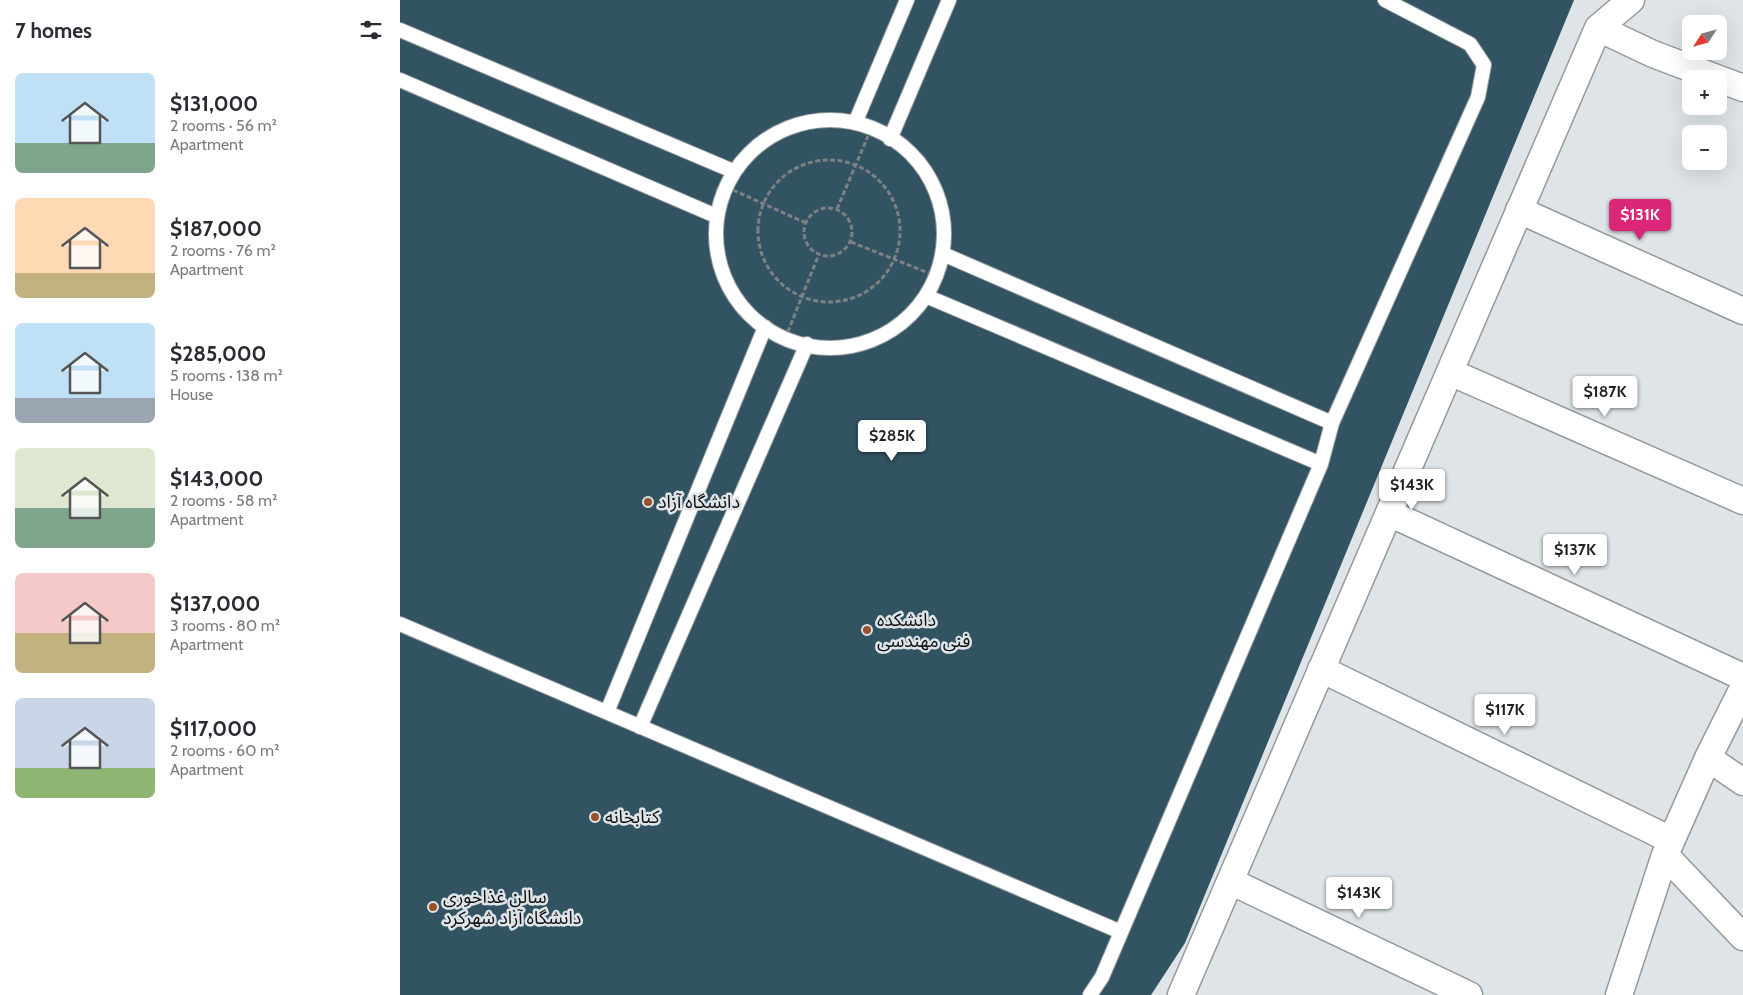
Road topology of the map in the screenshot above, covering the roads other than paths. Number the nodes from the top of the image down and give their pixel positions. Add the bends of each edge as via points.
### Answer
1 (907, 0) edge
2 (949, 0) edge
3 (1385, 0) edge
4 (1631, 0) edge
5 (1598, 28) junction
6 (400, 30) edge
7 (1696, 70) edge
8 (400, 80) edge
9 (1727, 82) edge
10 (1743, 88) edge
11 (854, 123) junction
12 (890, 139) junction
13 (733, 171) junction
14 (1520, 210) junction
15 (716, 216) junction
16 (943, 254) junction
17 (926, 296) junction
18 (1743, 310) edge
19 (764, 326) junction
20 (806, 344) junction
21 (1450, 372) junction
22 (1332, 423) junction
23 (1320, 464) junction
24 (1743, 501) edge
25 (1389, 513) junction
26 (400, 624) edge
27 (1321, 669) junction
28 (1743, 677) edge
29 (1743, 688) edge
30 (606, 712) junction
31 (640, 727) junction
32 (1708, 758) junction
33 (1743, 782) edge
34 (1668, 847) junction
35 (1230, 881) junction
36 (1121, 932) junction
37 (1743, 936) edge
38 (1090, 995) edge
39 (1181, 995) edge
40 (1469, 995) edge
41 (1619, 995) edge

1 - 11 lane
2 - 12 lane
3 - 22 lane via 1470,44 1484,65 1478,97
4 - 5 street
5 - 7 street
5 - 14 street
6 - 13 lane
8 - 15 lane
9 - 10 street
11 - 12 lane via 871,127
11 - 13 lane via 833,119 794,124 760,142
12 - 16 lane via 905,148 930,178 942,215
13 - 15 lane
14 - 18 street
14 - 21 street
15 - 19 lane via 717,255 730,291
16 - 17 lane
16 - 22 lane
17 - 20 lane via 900,325 866,343 827,348
17 - 23 lane
19 - 20 lane via 789,341
19 - 30 lane
20 - 31 lane
21 - 24 street
21 - 25 street
22 - 23 lane
23 - 36 lane
25 - 27 street
25 - 28 street
26 - 30 lane
27 - 34 street
27 - 35 street
29 - 32 street
30 - 31 lane
31 - 36 lane
32 - 33 street
32 - 34 street
34 - 37 street
34 - 41 street
35 - 39 street
35 - 40 street
36 - 38 lane via 1102,977

